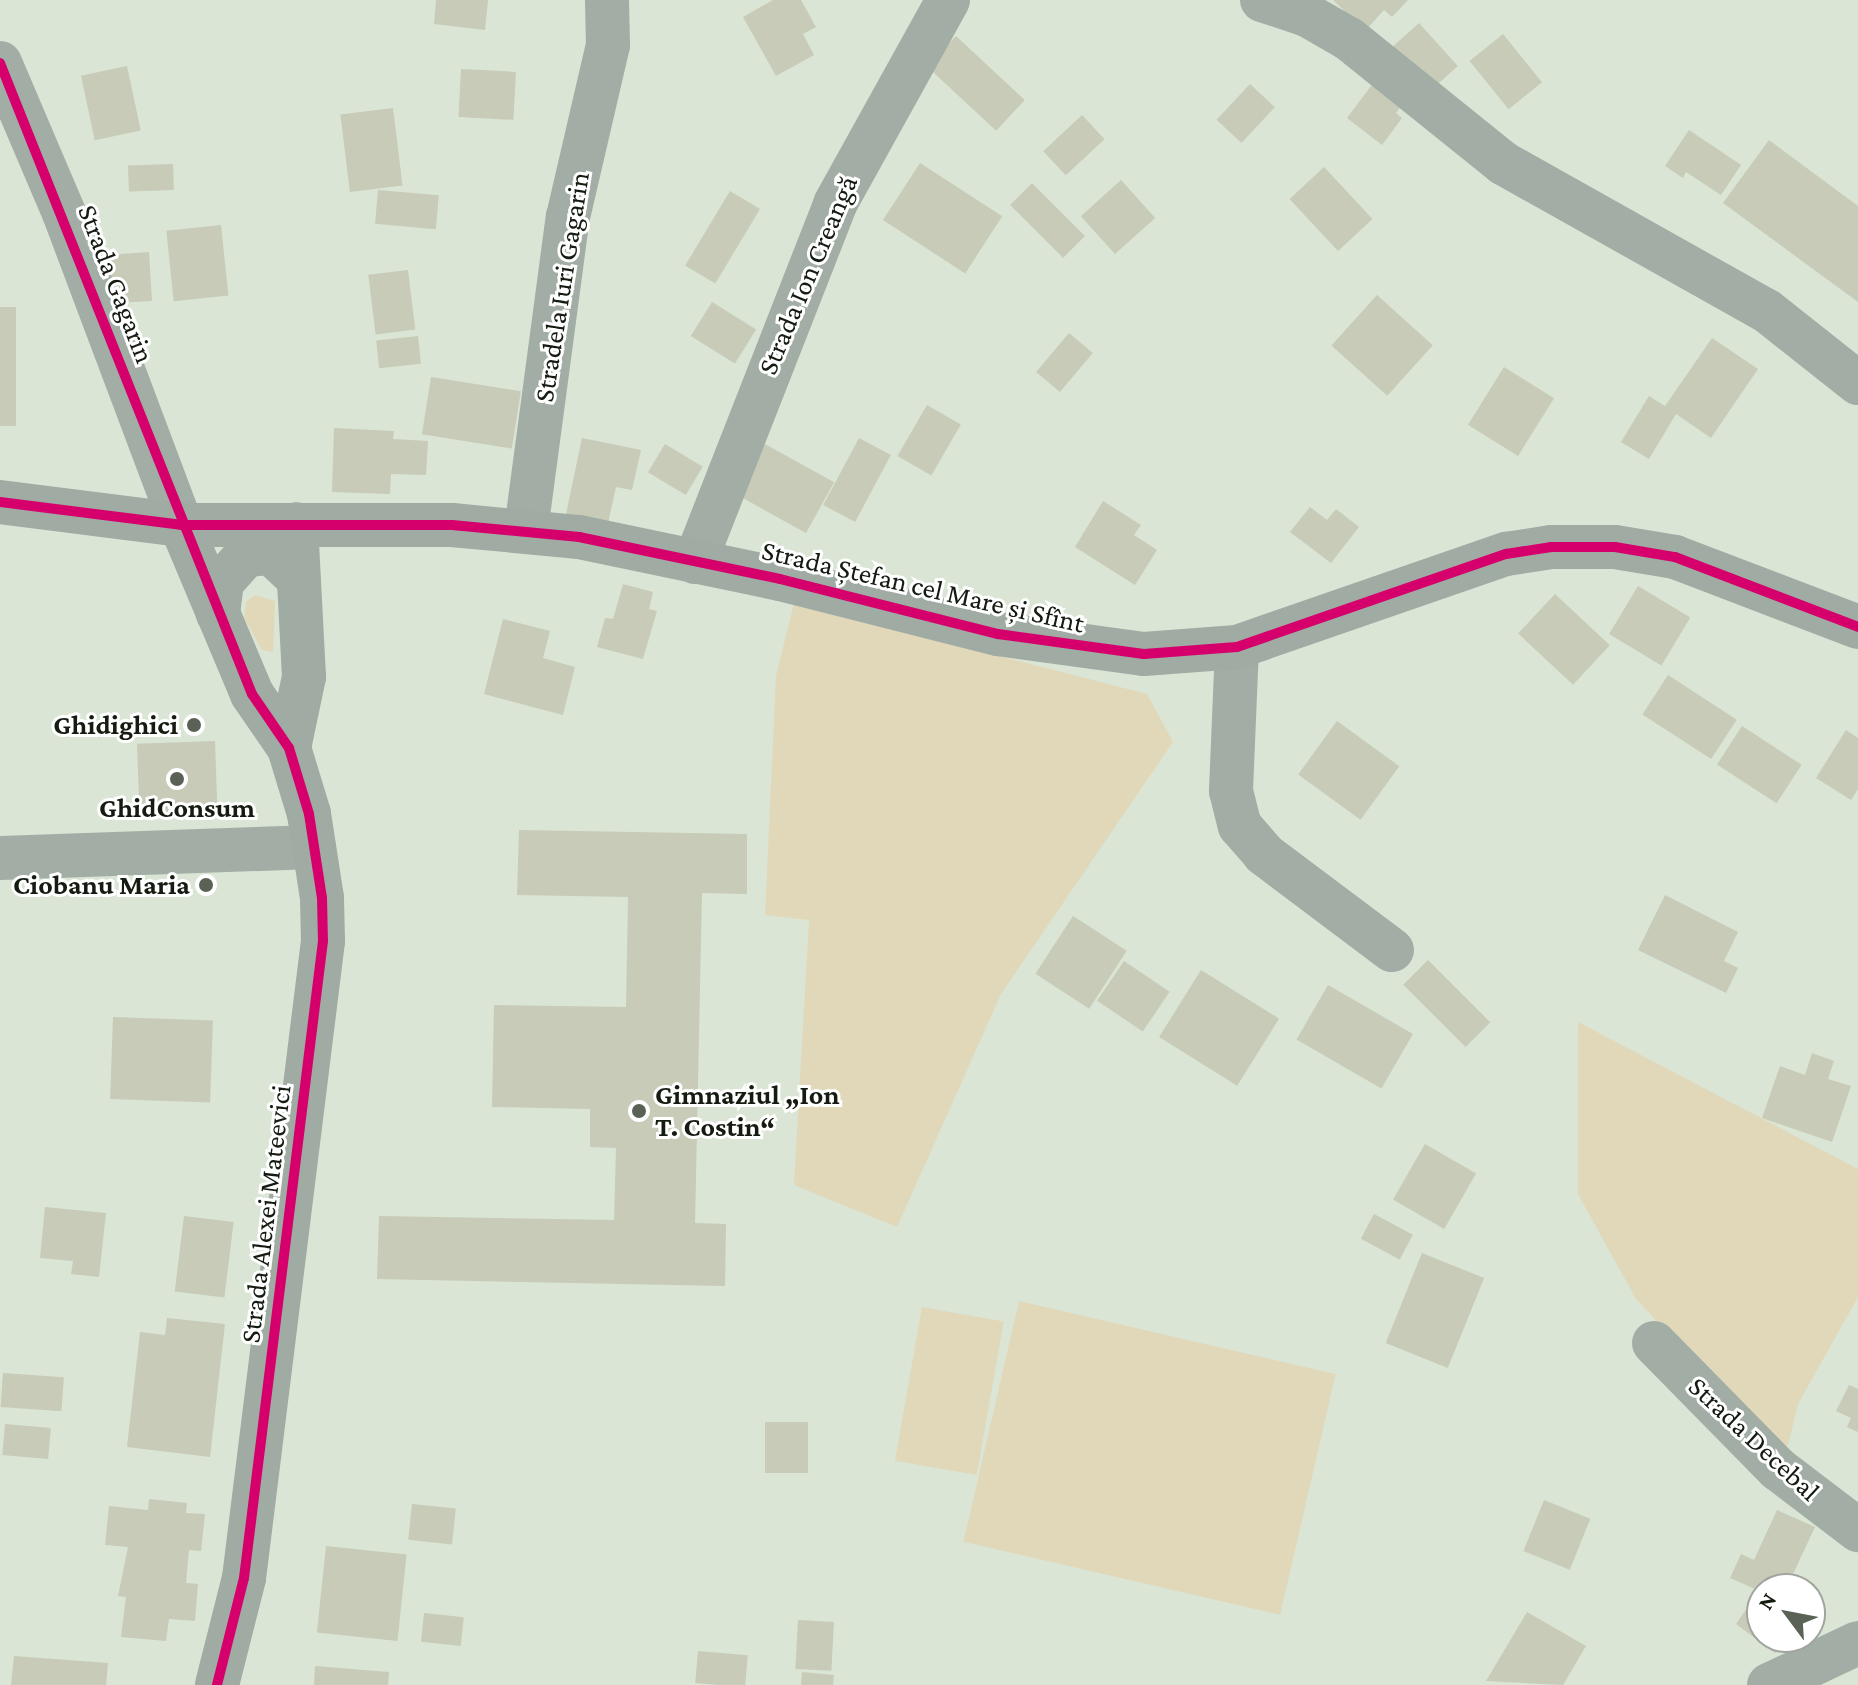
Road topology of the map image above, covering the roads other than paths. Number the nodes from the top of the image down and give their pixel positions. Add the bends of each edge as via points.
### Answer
1 (948, 0) edge
2 (1269, 1) edge
3 (615, 2) edge
4 (0, 63) edge
5 (1858, 383) edge
6 (0, 502) edge
7 (296, 524) junction
8 (181, 525) junction
9 (526, 530) junction
10 (695, 562) junction
11 (299, 586) junction
12 (218, 614) junction
13 (1858, 627) edge
14 (1237, 647) junction
15 (289, 748) junction
16 (314, 847) junction
17 (0, 858) edge
18 (1392, 950) dead end
19 (1654, 1343) dead end
20 (1858, 1530) edge
21 (1858, 1643) edge
22 (217, 1685) edge
23 (1769, 1685) edge

1 - 10 street, Strada Ion Creangă via 835,204
2 - 5 street via 1349,39 1503,163 1767,311
3 - 9 street, Stradela Iuri Gagarin via 568,217
4 - 8 street, Strada Gagarin via 64,213
6 - 8 street, Strada Ștefan cel Mare și Sfînt
7 - 8 street, Strada Ștefan cel Mare și Sfînt
7 - 9 street, Strada Ștefan cel Mare și Sfînt
7 - 11 street
8 - 12 street
9 - 10 street, Strada Ștefan cel Mare și Sfînt
10 - 14 street, Strada Ștefan cel Mare și Sfînt via 1073,647 1179,655
11 - 12 street via 294,571 271,553 246,555 222,582
11 - 15 street via 304,677
12 - 15 street via 252,694
13 - 14 street, Strada Ștefan cel Mare și Sfînt via 1675,557 1615,547 1551,547 1506,554
14 - 18 street via 1231,791 1240,826 1264,854
15 - 16 street, Strada Alexei Mateevici
16 - 17 street
16 - 22 street, Strada Alexei Mateevici via 323,941 244,1578
19 - 20 street, Strada Decebal via 1778,1469
21 - 23 street

